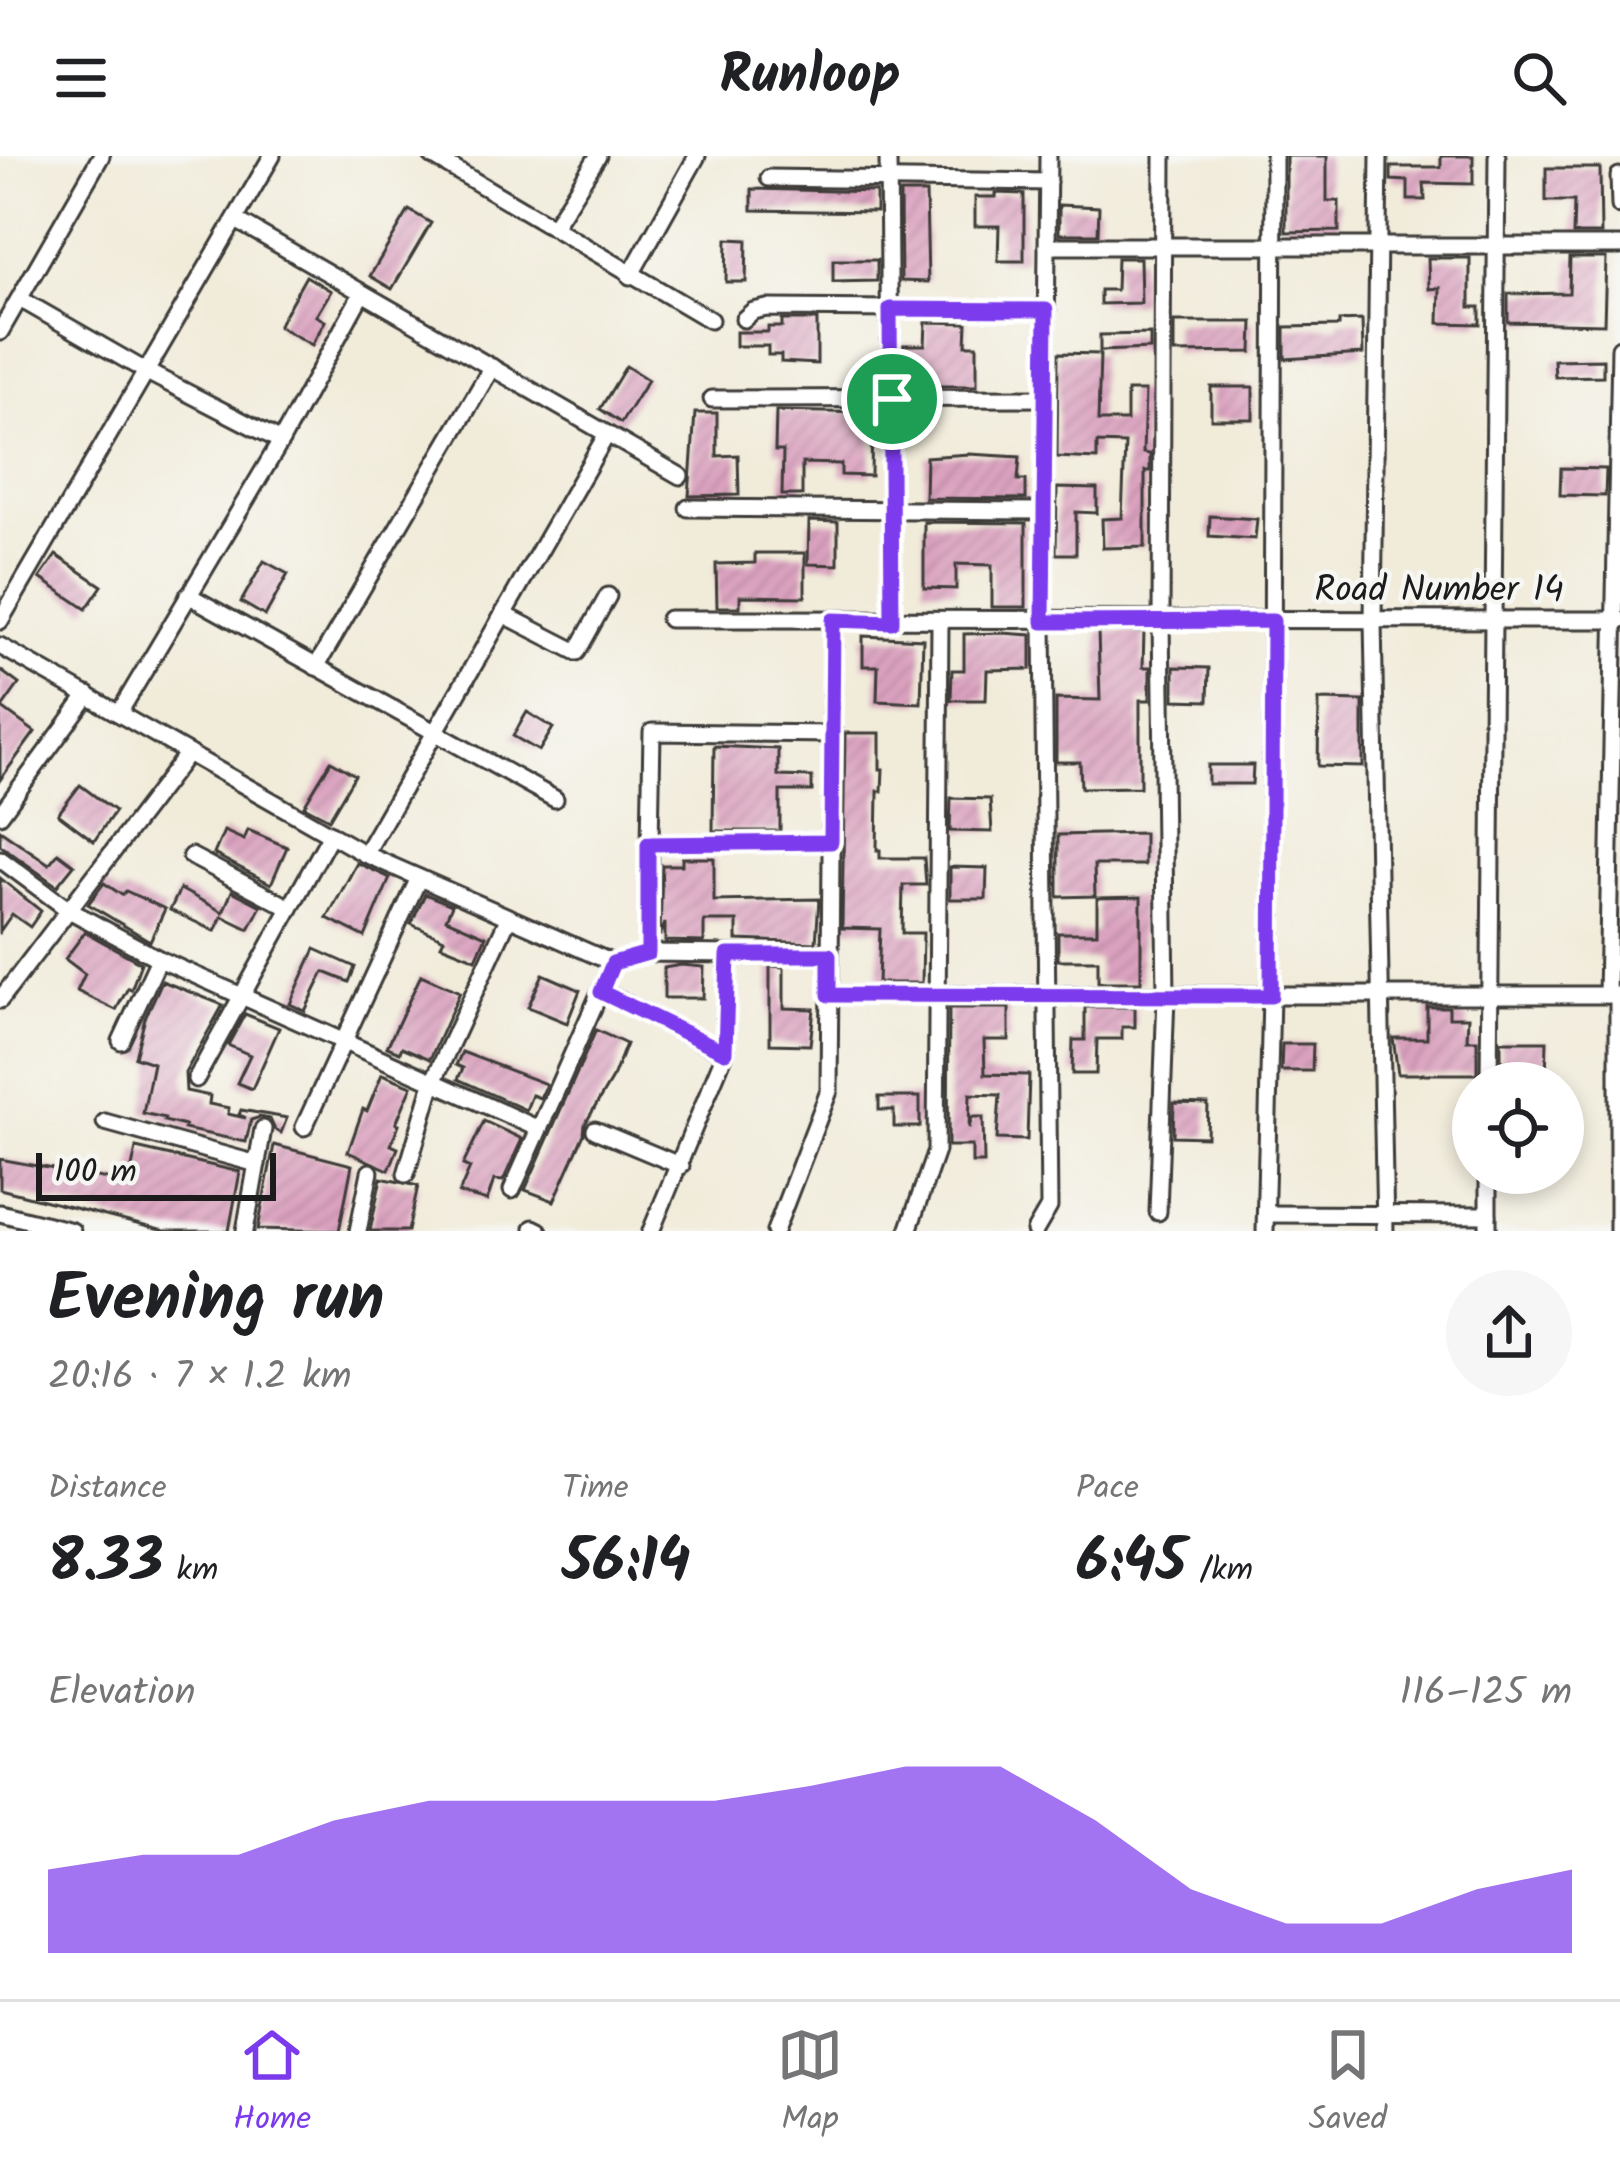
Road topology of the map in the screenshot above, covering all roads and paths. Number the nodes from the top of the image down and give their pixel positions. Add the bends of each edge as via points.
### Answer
1 (101, 156) edge
2 (272, 156) edge
3 (598, 156) edge
4 (697, 156) edge
5 (888, 156) edge
6 (1048, 156) edge
7 (1163, 156) edge
8 (1274, 156) edge
9 (1379, 156) edge
10 (1497, 156) edge
11 (436, 157) edge
12 (1619, 176) edge
13 (769, 178) dead end
14 (887, 179) junction
15 (1048, 182) junction
16 (1620, 206) edge
17 (236, 220) junction
18 (553, 227) junction
19 (1497, 245) junction
20 (1047, 246) junction
21 (1375, 246) junction
22 (1620, 246) edge
23 (1162, 247) junction
24 (1274, 248) junction
25 (630, 276) junction
26 (362, 293) junction
27 (20, 299) junction
28 (890, 309) junction
29 (1046, 310) junction
30 (744, 319) dead end
31 (710, 320) dead end
32 (0, 332) edge
33 (1620, 348) edge
34 (492, 368) junction
35 (149, 373) junction
36 (1045, 398) junction
37 (712, 399) dead end
38 (892, 399) junction
39 (608, 434) junction
40 (281, 441) junction
41 (680, 476) dead end
42 (688, 508) dead end
43 (892, 510) junction
44 (1044, 511) junction
45 (188, 595) junction
46 (608, 596) dead end
47 (503, 614) junction
48 (669, 620) dead end
49 (833, 620) junction
50 (1619, 620) edge
51 (0, 621) edge
52 (1161, 621) junction
53 (1273, 621) junction
54 (1373, 621) junction
55 (1495, 621) junction
56 (892, 622) junction
57 (940, 622) junction
58 (1043, 622) junction
59 (0, 646) edge
60 (316, 667) junction
61 (88, 695) junction
62 (118, 713) junction
63 (434, 733) junction
64 (833, 734) junction
65 (188, 753) junction
66 (555, 799) dead end
67 (0, 815) edge
68 (331, 834) junction
69 (831, 842) junction
70 (648, 844) junction
71 (364, 854) junction
72 (191, 856) dead end
73 (0, 860) edge
74 (419, 878) junction
75 (290, 908) junction
76 (69, 910) junction
77 (508, 919) junction
78 (648, 953) junction
79 (728, 955) junction
80 (829, 955) junction
81 (158, 959) junction
82 (613, 963) junction
83 (601, 992) junction
84 (1381, 994) junction
85 (240, 995) junction
86 (829, 995) junction
87 (1489, 995) junction
88 (1615, 995) edge
89 (1166, 996) junction
90 (1271, 996) junction
91 (937, 998) junction
92 (1049, 998) junction
93 (0, 1000) edge
94 (121, 1041) dead end
95 (341, 1041) junction
96 (725, 1052) junction
97 (1489, 1062) edge
98 (196, 1079) dead end
99 (433, 1082) junction
100 (105, 1121) dead end
101 (304, 1127) dead end
102 (263, 1129) dead end
103 (539, 1129) junction
104 (595, 1130) dead end
105 (257, 1164) junction
106 (681, 1166) junction
107 (370, 1172) dead end
108 (406, 1174) dead end
109 (512, 1190) dead end
110 (1158, 1212) dead end
111 (0, 1213) edge
112 (1266, 1223) edge
113 (1488, 1223) edge
114 (1385, 1224) edge
115 (72, 1231) edge
116 (244, 1231) edge
117 (358, 1231) edge
118 (651, 1231) edge
119 (776, 1231) edge
120 (908, 1231) edge
121 (1036, 1231) edge
122 (1618, 1231) edge

1 - 27 street
2 - 17 street
3 - 18 street
4 - 25 street
5 - 14 street
6 - 15 street
7 - 23 street
8 - 24 street
9 - 21 street
10 - 19 street
11 - 18 street
12 - 16 street
13 - 14 street
14 - 15 street
14 - 28 street
15 - 20 street
17 - 26 street
17 - 35 street
18 - 25 street
19 - 21 street
19 - 22 street
19 - 55 street
20 - 23 street
20 - 29 street
21 - 24 street
21 - 54 street
23 - 24 street
23 - 52 street
24 - 53 street
25 - 31 street
26 - 34 street
26 - 40 street
27 - 32 street
27 - 35 street
28 - 29 street
28 - 30 street via 767,308
28 - 38 street
29 - 36 street
33 - 50 street
34 - 39 street
34 - 60 street
35 - 40 street
35 - 51 street
36 - 38 street
36 - 44 street
37 - 38 street
38 - 43 street
39 - 41 street
39 - 47 street
40 - 45 street
42 - 43 street
43 - 44 street
43 - 56 street
44 - 58 street
45 - 60 street
45 - 62 street
46 - 47 street via 577,652
47 - 63 street
48 - 49 street, Road Number 14
49 - 56 street, Road Number 14
49 - 64 street
50 - 55 street, Road Number 14
50 - 88 street
52 - 53 street, Road Number 14
52 - 58 street, Road Number 14
52 - 89 street
53 - 54 street, Road Number 14
53 - 90 street
54 - 55 street, Road Number 14
54 - 84 street
55 - 87 street
56 - 57 street, Road Number 14
57 - 58 street, Road Number 14
57 - 91 street
58 - 92 street
59 - 61 street
60 - 63 street
61 - 62 street
61 - 67 street
62 - 65 street
63 - 66 street
63 - 71 street
64 - 69 street
64 - 70 street via 652,732
65 - 68 street
65 - 76 street
68 - 71 street
68 - 75 street
69 - 70 street
69 - 80 street
70 - 78 street
71 - 74 street
72 - 75 street
73 - 76 street
74 - 77 street
74 - 95 street
75 - 85 street
76 - 81 street
76 - 93 street
77 - 82 street
77 - 99 street
78 - 79 street
78 - 82 street
79 - 80 street
79 - 96 street
80 - 86 street
81 - 85 street
81 - 94 street
82 - 83 street
83 - 96 street
83 - 103 street
84 - 87 street
84 - 90 street
84 - 114 street
85 - 95 street
85 - 98 street
86 - 91 street
86 - 119 street via 829,1091
87 - 88 street
87 - 97 street
88 - 122 street
89 - 90 street
89 - 92 street
89 - 110 street
90 - 112 street
91 - 92 street
91 - 120 street via 936,1151
92 - 121 street via 1049,1207
95 - 99 street
95 - 101 street
96 - 106 street
99 - 103 street
99 - 108 street
100 - 105 street
102 - 105 street
103 - 109 street
104 - 106 street
105 - 116 street
106 - 118 street
107 - 117 street
111 - 115 street
112 - 114 street
113 - 114 street

